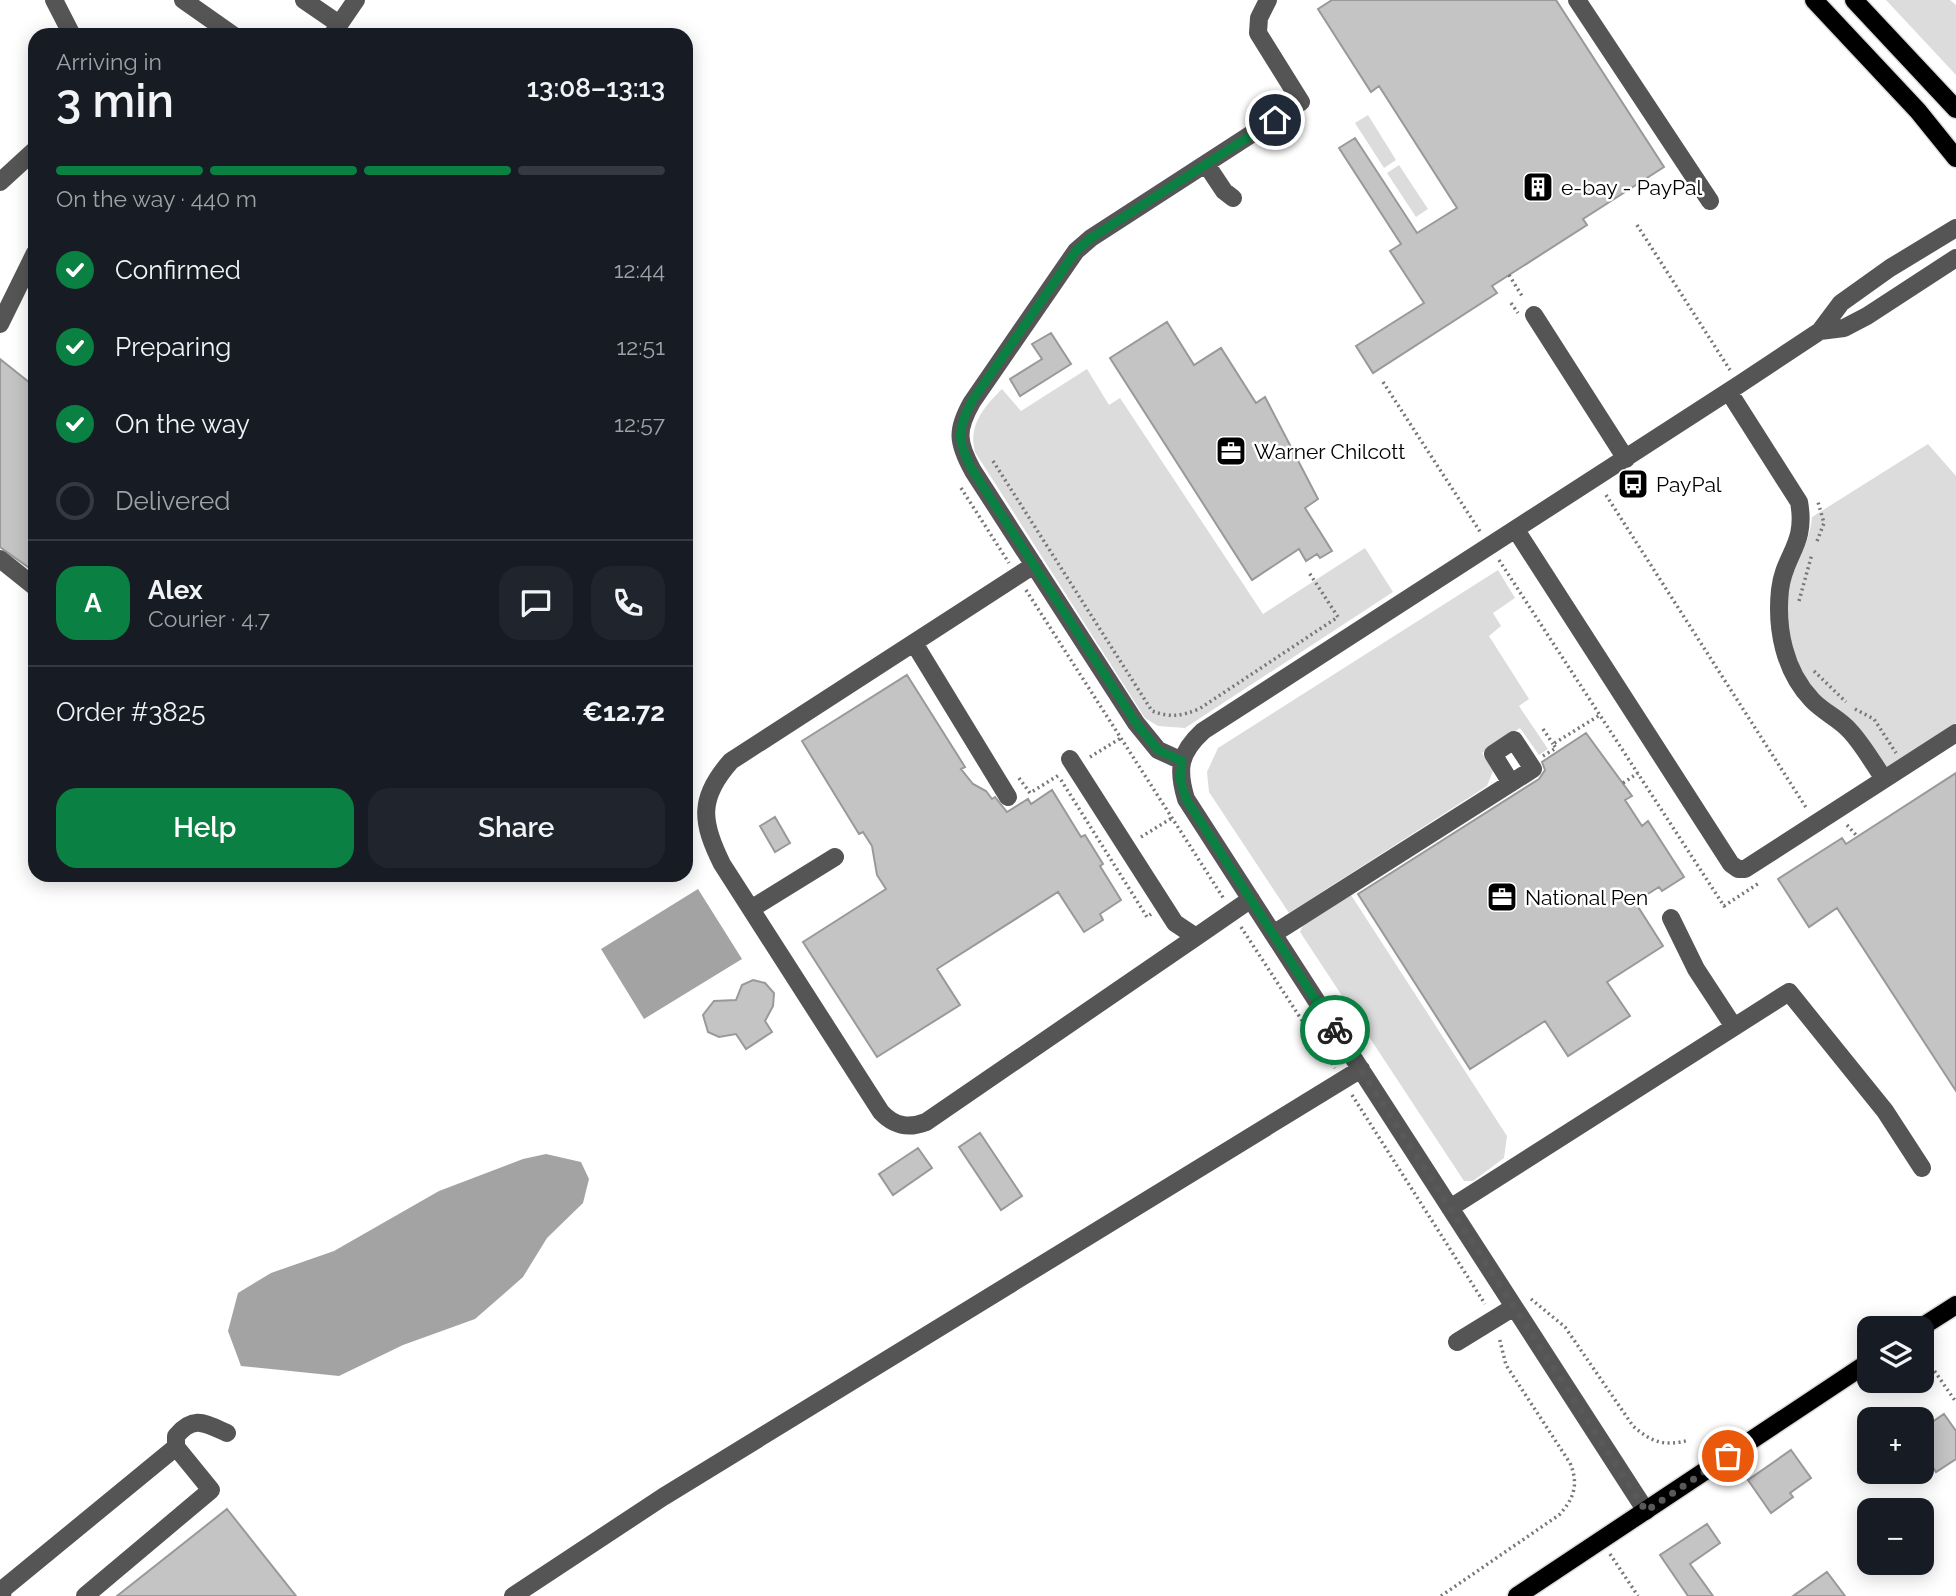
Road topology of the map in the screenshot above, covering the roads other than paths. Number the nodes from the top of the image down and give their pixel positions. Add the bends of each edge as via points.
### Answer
1 (54, 0) edge
2 (183, 0) edge
3 (304, 0) edge
4 (356, 0) edge
5 (1268, 0) edge
6 (1577, 0) edge
7 (1814, 0) edge
8 (1854, 0) edge
9 (68, 28) edge
10 (223, 28) edge
11 (335, 28) edge
12 (337, 28) edge
13 (1956, 109) edge
14 (28, 156) edge
15 (1956, 158) edge
16 (1206, 164) junction
17 (0, 182) edge
18 (1233, 198) dead end
19 (1710, 201) dead end
20 (1956, 215) edge
21 (1956, 228) edge
22 (1913, 251) junction
23 (1956, 258) edge
24 (28, 267) edge
25 (1956, 267) edge
26 (1930, 275) junction
27 (1534, 315) dead end
28 (0, 324) edge
29 (1820, 331) junction
30 (1729, 391) junction
31 (1626, 459) junction
32 (1516, 530) junction
33 (0, 559) edge
34 (1034, 565) junction
35 (28, 581) edge
36 (914, 643) junction
37 (1956, 733) edge
38 (1070, 759) dead end
39 (1182, 761) junction
40 (1884, 779) junction
41 (1511, 783) junction
42 (1008, 797) dead end
43 (835, 857) dead end
44 (1251, 899) junction
45 (751, 909) junction
46 (1671, 918) dead end
47 (1273, 934) junction
48 (1196, 937) junction
49 (1734, 1027) junction
50 (1361, 1069) junction
51 (1922, 1168) dead end
52 (1450, 1208) junction
53 (1521, 1302) junction
54 (1956, 1305) edge
55 (1934, 1319) edge
56 (1457, 1342) dead end
57 (1857, 1370) edge
58 (227, 1433) dead end
59 (176, 1447) junction
60 (1646, 1511) junction
61 (2, 1596) edge
62 (85, 1596) edge
63 (513, 1596) edge
64 (1517, 1596) edge

1 - 9 street
2 - 10 street
3 - 11 street
4 - 12 street
5 - 16 street via 1258,33 1301,102
6 - 19 street
7 - 15 main road
8 - 13 main road
14 - 17 street
16 - 18 street
16 - 34 street via 1076,251 962,419 962,452
20 - 22 street via 1944,230
21 - 22 street
22 - 29 street via 1841,303
23 - 26 street
24 - 28 street
25 - 26 street
26 - 29 street via 1844,328
27 - 31 street
29 - 30 street
30 - 31 street
30 - 40 street via 1799,502 1801,532 1780,586 1781,637 1787,658 1811,699 1849,729
31 - 32 street
32 - 39 street via 1203,730 1188,744
32 - 40 street via 1738,869 1745,869
33 - 35 street
34 - 36 street
34 - 39 street via 1136,723 1158,750
36 - 42 street
36 - 45 street via 731,761 711,786 708,835
37 - 40 street
38 - 48 street via 1175,923
39 - 44 street via 1180,779 1186,799
41 - 41 street via 1532,769 1514,740 1493,754
41 - 47 street
43 - 45 street
44 - 47 street
44 - 48 street
45 - 48 street via 881,1112 901,1126 926,1122
46 - 49 street
47 - 50 street
49 - 51 street via 1789,992 1885,1111
49 - 52 street
50 - 52 street
50 - 63 street via 663,1497
52 - 53 street
53 - 56 street
53 - 60 street
54 - 55 main road
57 - 60 main road
58 - 59 street via 194,1422 176,1436
59 - 61 street via 3,1590
59 - 62 street via 211,1490
60 - 64 main road

